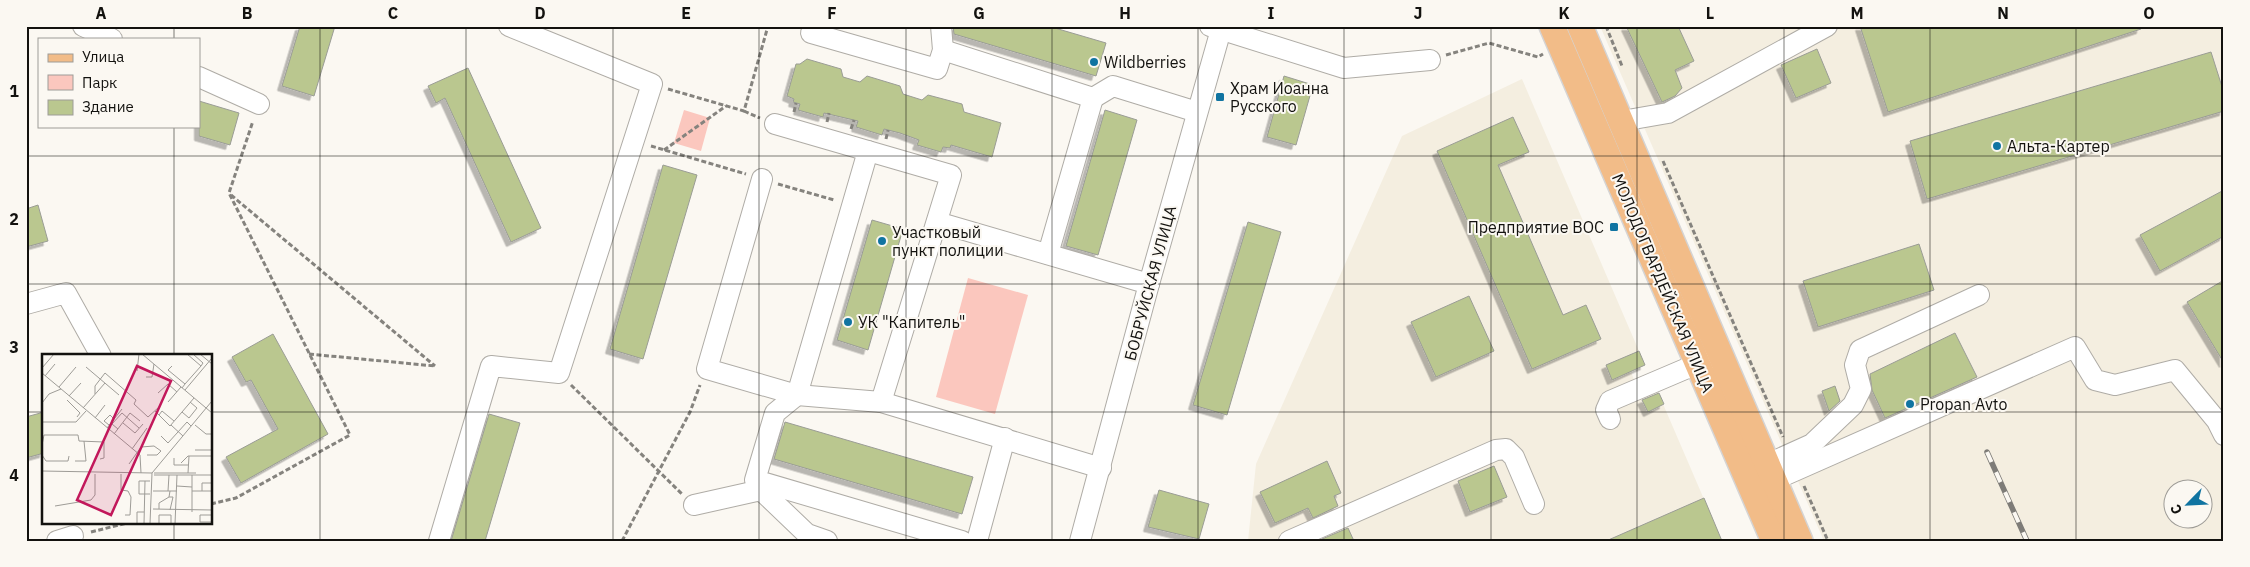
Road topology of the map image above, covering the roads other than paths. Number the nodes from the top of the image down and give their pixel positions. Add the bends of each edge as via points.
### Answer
1 (83, 26) edge
2 (941, 26) edge
3 (1552, 26) edge
4 (1580, 26) edge
5 (1827, 26) edge
6 (1218, 27) edge
7 (518, 28) edge
8 (811, 33) dead end
9 (110, 38) edge
10 (943, 50) junction
11 (1430, 60) road end
12 (200, 77) edge
13 (1093, 98) junction
14 (259, 104) road end
15 (1197, 112) junction
16 (1622, 121) junction
17 (775, 124) dead end
18 (868, 151) junction
19 (762, 179) dead end
20 (938, 222) junction
21 (1048, 254) junction
22 (1149, 284) junction
23 (1979, 295) dead end
24 (26, 304) edge
25 (100, 354) edge
26 (1709, 359) junction
27 (797, 395) junction
28 (881, 402) junction
29 (1610, 419) dead end
30 (2224, 435) edge
31 (1005, 438) junction
32 (1794, 462) junction
33 (1101, 468) junction
34 (1771, 472) junction
35 (1534, 504) dead end
36 (694, 505) road end
37 (439, 541) edge
38 (827, 541) edge
39 (962, 541) edge
40 (977, 541) edge
41 (1080, 541) edge
42 (1289, 541) edge
43 (1774, 541) edge
44 (1800, 541) edge

1 - 9 street
2 - 10 street
3 - 26 main road, МОЛОДОГВАРДЕЙСКАЯ УЛИЦА
4 - 16 main road, МОЛОДОГВАРДЕЙСКАЯ УЛИЦА
5 - 16 street via 1668,112
6 - 11 street via 1344,68
6 - 15 street, БОБРУЙСКАЯ УЛИЦА
7 - 37 street via 652,84 559,373 491,366
8 - 10 street via 937,69
10 - 13 street
12 - 14 street
13 - 15 street via 1113,86
13 - 21 street
15 - 22 street, БОБРУЙСКАЯ УЛИЦА
16 - 26 main road, МОЛОДОГВАРДЕЙСКАЯ УЛИЦА
17 - 18 street
18 - 20 street via 951,175
18 - 27 street
19 - 27 street via 707,369
20 - 21 street
20 - 28 street
21 - 22 street
22 - 33 street, БОБРУЙСКАЯ УЛИЦА
23 - 32 street via 1860,350 1855,365 1860,389 1852,405
24 - 25 street via 66,293
26 - 29 street via 1610,401 1606,410
26 - 34 main road, МОЛОДОГВАРДЕЙСКАЯ УЛИЦА
26 - 43 main road, МОЛОДОГВАРДЕЙСКАЯ УЛИЦА
27 - 28 street
27 - 39 street via 775,413 755,480
28 - 31 street
30 - 32 street via 2217,421 2175,370 2108,384 2095,380 2075,347
31 - 33 street
31 - 40 street
32 - 34 street
33 - 41 street, БОБРУЙСКАЯ УЛИЦА
34 - 44 main road, МОЛОДОГВАРДЕЙСКАЯ УЛИЦА
35 - 42 street via 1514,457 1506,449 1496,450
36 - 38 street via 761,490 807,534

